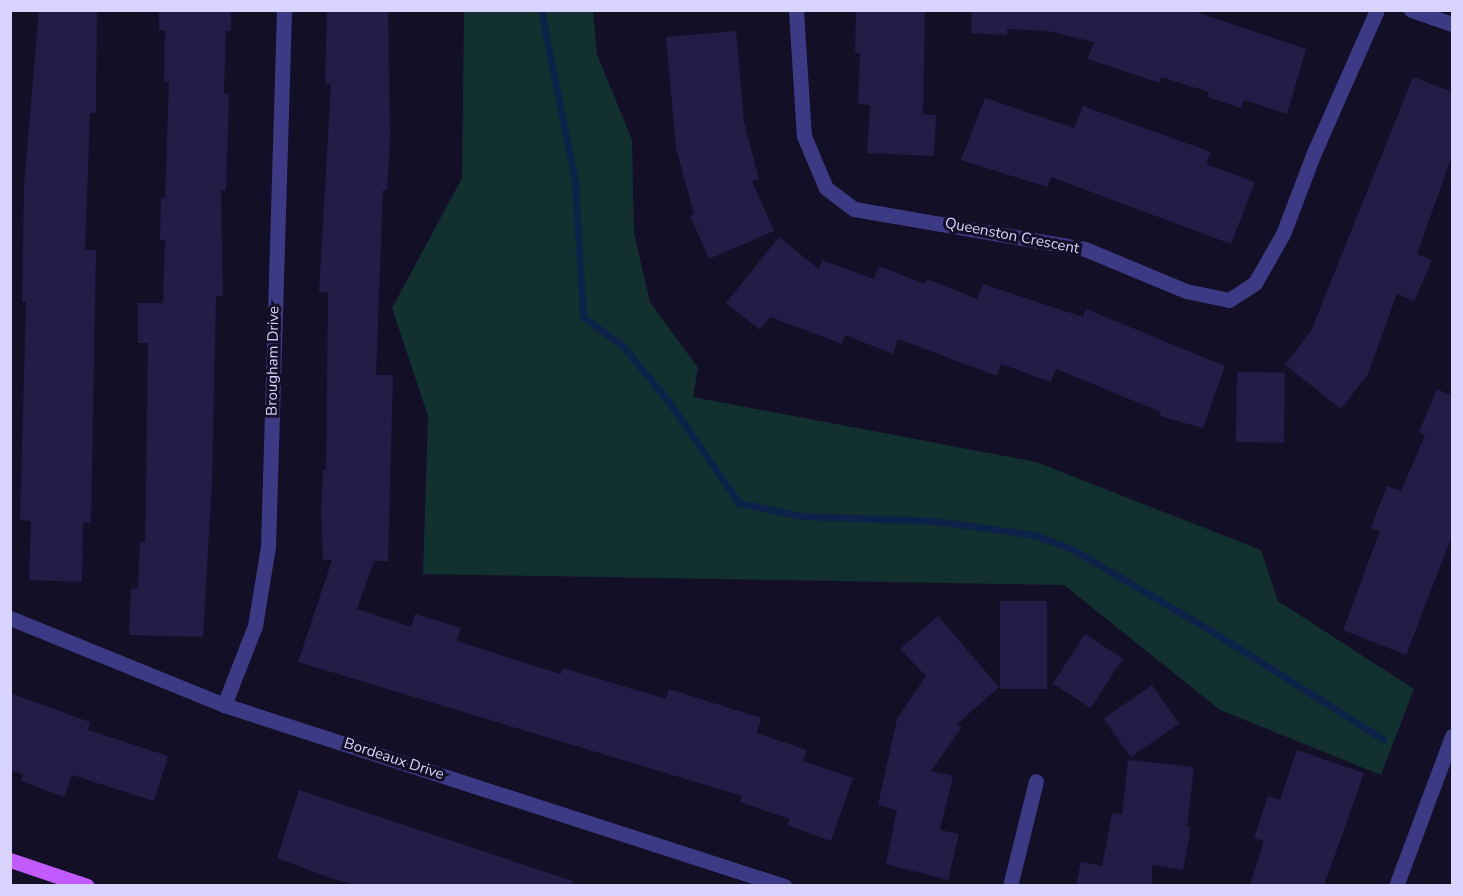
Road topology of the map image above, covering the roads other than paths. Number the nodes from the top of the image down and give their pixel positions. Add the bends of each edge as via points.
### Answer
1 (284, 10) edge
2 (796, 10) edge
3 (1377, 10) edge
4 (1412, 10) edge
5 (1452, 24) edge
6 (10, 618) edge
7 (224, 705) junction
8 (1452, 736) edge
9 (1036, 781) dead end
10 (10, 860) edge
11 (87, 885) edge
12 (784, 885) edge
13 (1010, 885) edge
14 (1396, 885) edge

1 - 7 street, Brougham Drive via 268,547 255,626
2 - 3 street, Queenston Crescent via 804,136 826,188 855,209 1085,249 1186,291 1229,300 1255,283 1283,234 1312,155
4 - 5 street
6 - 7 street, Bordeaux Drive
7 - 12 street, Bordeaux Drive
8 - 14 street
9 - 13 street
10 - 11 main road

